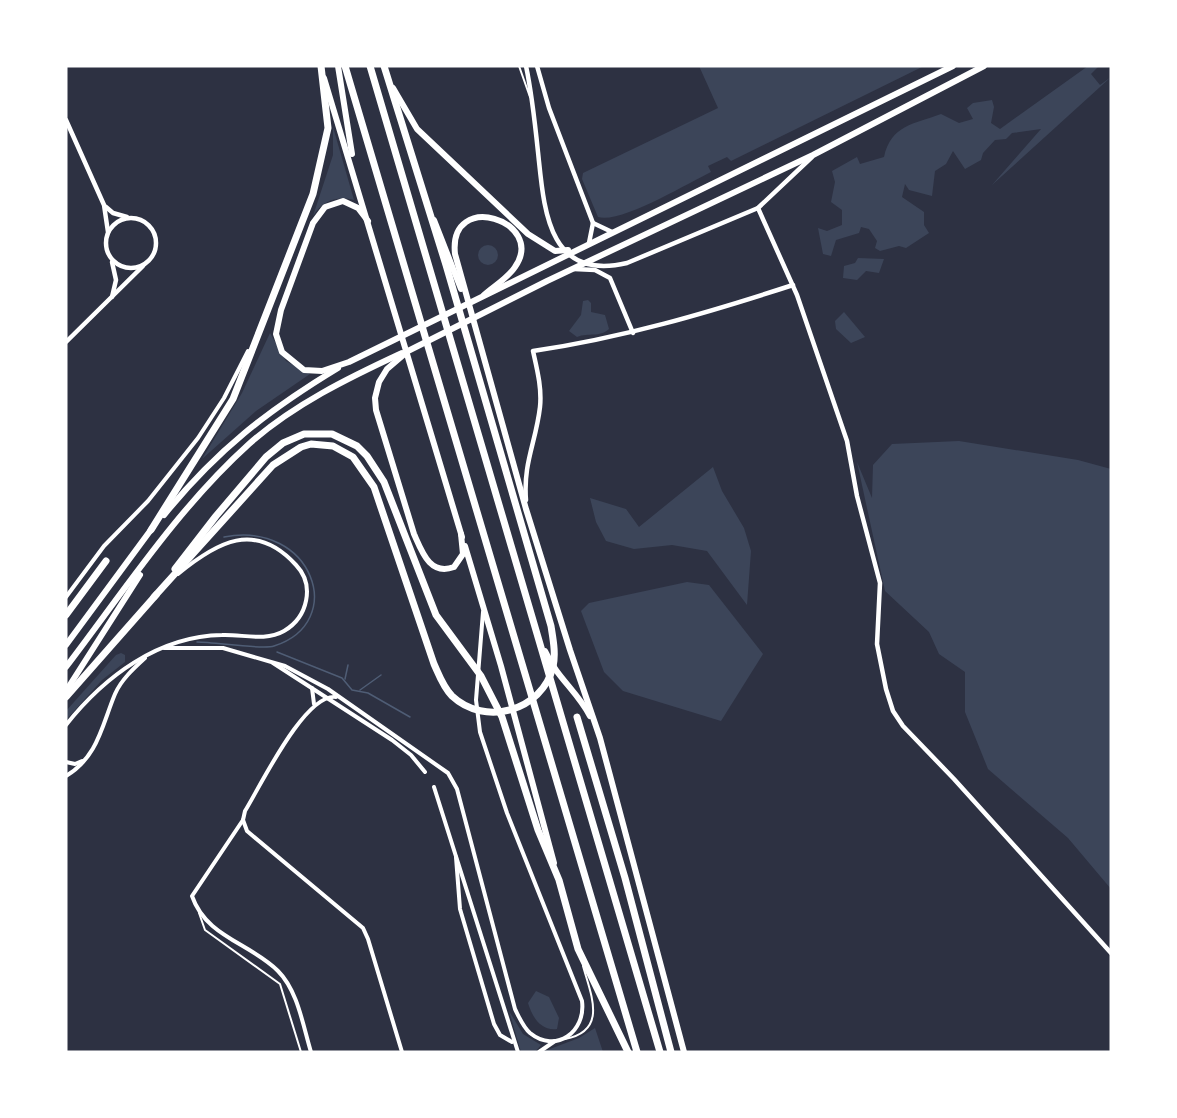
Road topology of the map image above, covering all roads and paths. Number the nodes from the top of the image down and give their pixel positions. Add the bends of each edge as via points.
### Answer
1 (321, 66) edge
2 (338, 66) edge
3 (345, 66) edge
4 (370, 66) edge
5 (519, 66) edge
6 (526, 66) edge
7 (537, 66) edge
8 (953, 66) edge
9 (984, 66) edge
10 (385, 69) edge
11 (324, 78) junction
12 (533, 109) junction
13 (66, 120) edge
14 (813, 155) junction
15 (357, 182) junction
16 (104, 205) junction
17 (758, 208) junction
18 (132, 218) junction
19 (368, 221) junction
20 (593, 223) junction
21 (612, 232) junction
22 (108, 233) junction
23 (589, 243) junction
24 (580, 247) junction
25 (110, 256) junction
26 (451, 262) junction
27 (145, 264) junction
28 (574, 269) junction
29 (793, 285) junction
30 (484, 295) junction
31 (111, 300) junction
32 (267, 316) junction
33 (633, 333) junction
34 (66, 342) edge
35 (408, 351) junction
36 (349, 362) junction
37 (526, 509) junction
38 (151, 530) junction
39 (461, 534) junction
40 (163, 540) junction
41 (106, 561) dead end
42 (168, 583) junction
43 (66, 597) edge
44 (154, 597) junction
45 (481, 599) junction
46 (66, 615) edge
47 (536, 632) junction
48 (66, 645) edge
49 (164, 648) junction
50 (148, 655) junction
51 (267, 660) junction
52 (66, 667) edge
53 (311, 687) junction
54 (66, 691) edge
55 (66, 697) edge
56 (326, 697) junction
57 (337, 697) junction
58 (313, 706) junction
59 (577, 717) dead end
60 (66, 726) edge
61 (600, 738) junction
62 (85, 760) junction
63 (66, 762) edge
64 (425, 772) dead end
65 (66, 776) edge
66 (434, 788) dead end
67 (243, 820) junction
68 (455, 848) junction
69 (559, 880) junction
70 (198, 910) junction
71 (578, 949) junction
72 (1111, 953) edge
73 (560, 1040) junction
74 (512, 1042) dead end
75 (301, 1052) edge
76 (311, 1052) edge
77 (402, 1052) edge
78 (518, 1052) edge
79 (539, 1052) edge
80 (628, 1052) edge
81 (637, 1052) edge
82 (660, 1052) edge
83 (671, 1052) edge
84 (684, 1052) edge

1 - 11 highway
2 - 15 main road
3 - 81 highway
4 - 47 highway
5 - 12 lane
6 - 12 street
7 - 20 street
8 - 21 main road
9 - 14 main road
10 - 24 main road via 417,129 528,234 555,251
10 - 26 highway via 428,206
11 - 15 main road
11 - 32 highway via 328,128 322,161
12 - 17 street via 549,226 564,249 579,260 614,266
13 - 16 street
14 - 17 street
14 - 28 main road
15 - 19 main road
16 - 18 street via 113,213
16 - 22 street
17 - 29 street
18 - 22 street via 118,222
18 - 27 street via 150,226 156,239 154,254
19 - 36 main road via 358,208 343,201 333,202 318,214 281,310 276,334 282,352 304,370 322,371
19 - 39 main road
20 - 21 street
20 - 23 street
21 - 23 main road
22 - 25 street via 106,247
23 - 24 main road
24 - 30 main road
25 - 27 street via 126,268
25 - 31 street via 116,280
26 - 30 main road via 456,238 469,221 490,216 513,230 520,244 517,264
26 - 37 main road via 470,309
26 - 42 highway via 476,366 552,634 553,667 538,694 511,710 480,711 453,696 437,671 368,475 344,450 322,444 301,447 273,465
27 - 31 street
28 - 33 street via 595,270 610,278
28 - 35 main road
29 - 33 street
29 - 72 street via 848,441 857,496 880,583 877,644 893,711
30 - 36 main road
31 - 34 street
32 - 38 highway via 233,399
32 - 43 street via 225,398 198,438 148,501 104,546
33 - 37 street via 533,351 540,406 526,465
35 - 39 main road via 387,369 379,382 375,398 379,423 426,560 438,568 454,567 463,554
35 - 40 main road via 334,386 272,426 215,478
36 - 38 main road via 244,430 203,469
37 - 61 main road
38 - 48 main road
39 - 45 main road
40 - 52 main road
40 - 54 main road
41 - 46 highway
42 - 44 highway
42 - 49 street via 212,549 233,541 252,540 277,548 295,563 306,580 307,594 296,620 278,634 204,636
44 - 55 highway
44 - 69 highway via 216,516 276,448 293,437 318,432 357,446 384,482 436,615 481,676 502,717 538,830
45 - 69 main road
45 - 73 street via 478,724 582,1001 577,1030
47 - 61 main road via 555,670 584,705
47 - 82 highway
49 - 50 street
49 - 51 street via 223,648
50 - 60 street via 115,675
50 - 62 street via 116,692 104,730
51 - 53 street
51 - 57 street via 310,678
53 - 56 street
53 - 58 street
56 - 57 street
56 - 58 street
56 - 64 street via 402,747
57 - 73 street via 452,777 515,1009 533,1035
58 - 67 street via 292,731
59 - 83 highway via 626,878
61 - 84 main road
62 - 63 street via 75,765
62 - 65 street
66 - 68 street
67 - 70 street via 192,896
67 - 77 street via 247,831 363,928
68 - 74 street via 458,897 465,928 496,1028
68 - 78 street
69 - 71 highway
70 - 75 lane via 205,930 280,984
70 - 76 street via 210,926 273,967 283,978 292,993
71 - 73 lane via 595,1007 593,1018 582,1033
71 - 80 highway
73 - 79 street

